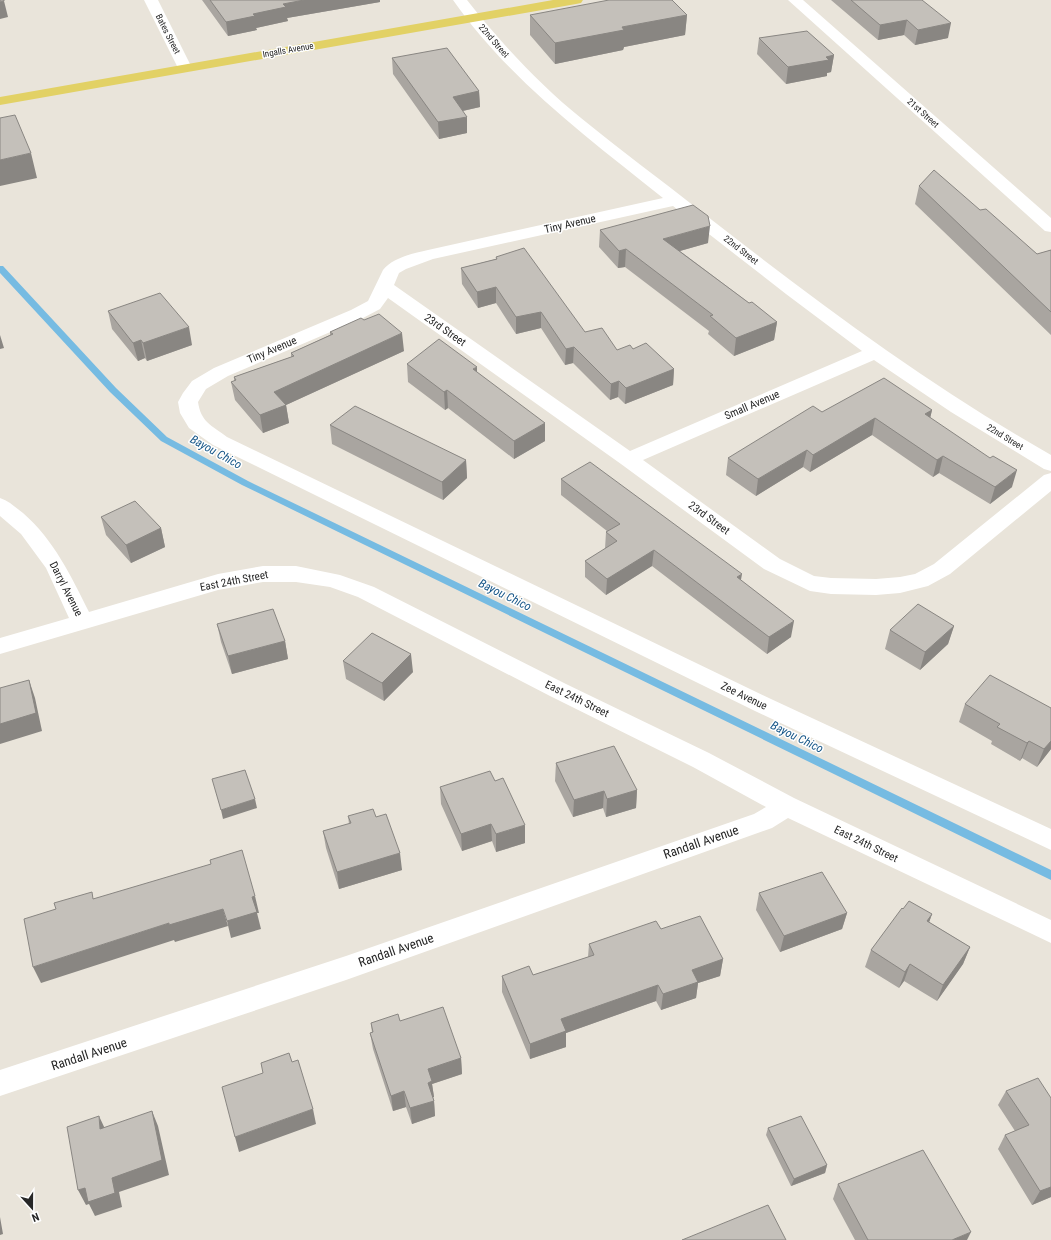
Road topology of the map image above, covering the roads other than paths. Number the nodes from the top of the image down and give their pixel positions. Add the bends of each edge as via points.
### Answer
1 (151, 0) edge
2 (460, 0) edge
3 (576, 0) edge
4 (795, 0) edge
5 (474, 18) junction
6 (185, 68) junction
7 (0, 101) edge
8 (676, 200) junction
9 (1051, 227) edge
10 (385, 287) junction
11 (876, 352) junction
12 (628, 459) junction
13 (1051, 464) edge
14 (1051, 480) edge
15 (0, 505) edge
16 (482, 568) joint
17 (82, 621) junction
18 (0, 646) edge
19 (785, 805) junction
20 (1051, 840) edge
21 (1051, 932) edge
22 (0, 1082) edge

1 - 6 street, Bates Street
2 - 5 street, 22nd Street
3 - 5 main road, Ingalls Avenue
4 - 9 street, 21st Street
5 - 6 main road, Ingalls Avenue
5 - 8 street, 22nd Street via 506,56 546,96
6 - 7 main road, Ingalls Avenue
8 - 10 street, Tiny Avenue via 428,256 392,270
8 - 11 street, 22nd Street
10 - 12 street, 23rd Street
10 - 16 street, Tiny Avenue via 374,305 357,314 221,372 199,385 188,402 190,413 196,424 220,441
11 - 12 street, Small Avenue
11 - 13 street, 22nd Street via 982,423
12 - 14 street, 23rd Street via 772,564 810,583 831,586 876,587 920,581 942,569
15 - 17 street, Darryl Avenue via 28,529 55,565
16 - 20 street, Zee Avenue via 763,706
17 - 18 street, East 24th Street
17 - 19 street, East 24th Street via 218,582 263,574 296,574 332,580 366,592 701,760
19 - 21 street, East 24th Street
19 - 22 street, Randall Avenue via 778,812 756,823 346,968

